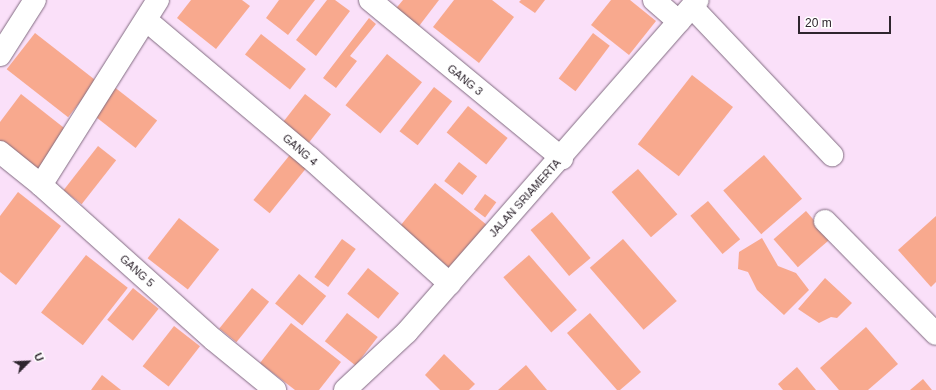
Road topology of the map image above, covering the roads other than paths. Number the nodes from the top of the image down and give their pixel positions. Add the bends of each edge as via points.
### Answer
1 (35, 0) edge
2 (158, 0) edge
3 (370, 0) edge
4 (654, 0) edge
5 (690, 10) edge
6 (146, 20) junction
7 (0, 55) edge
8 (0, 152) edge
9 (832, 154) dead end
10 (562, 158) junction
11 (41, 184) junction
12 (825, 221) dead end
13 (450, 284) junction
14 (936, 334) edge
15 (275, 390) edge
16 (345, 390) edge

1 - 7 street
2 - 6 street
3 - 10 street, GANG 3
4 - 5 street
5 - 9 street
5 - 10 street, JALAN SRIAMERTA
6 - 11 street
6 - 13 street, GANG 4 via 310,158
8 - 11 street, GANG 5
10 - 13 street, JALAN SRIAMERTA
11 - 15 street, GANG 5 via 214,340
12 - 14 street
13 - 16 street, JALAN SRIAMERTA via 407,332

